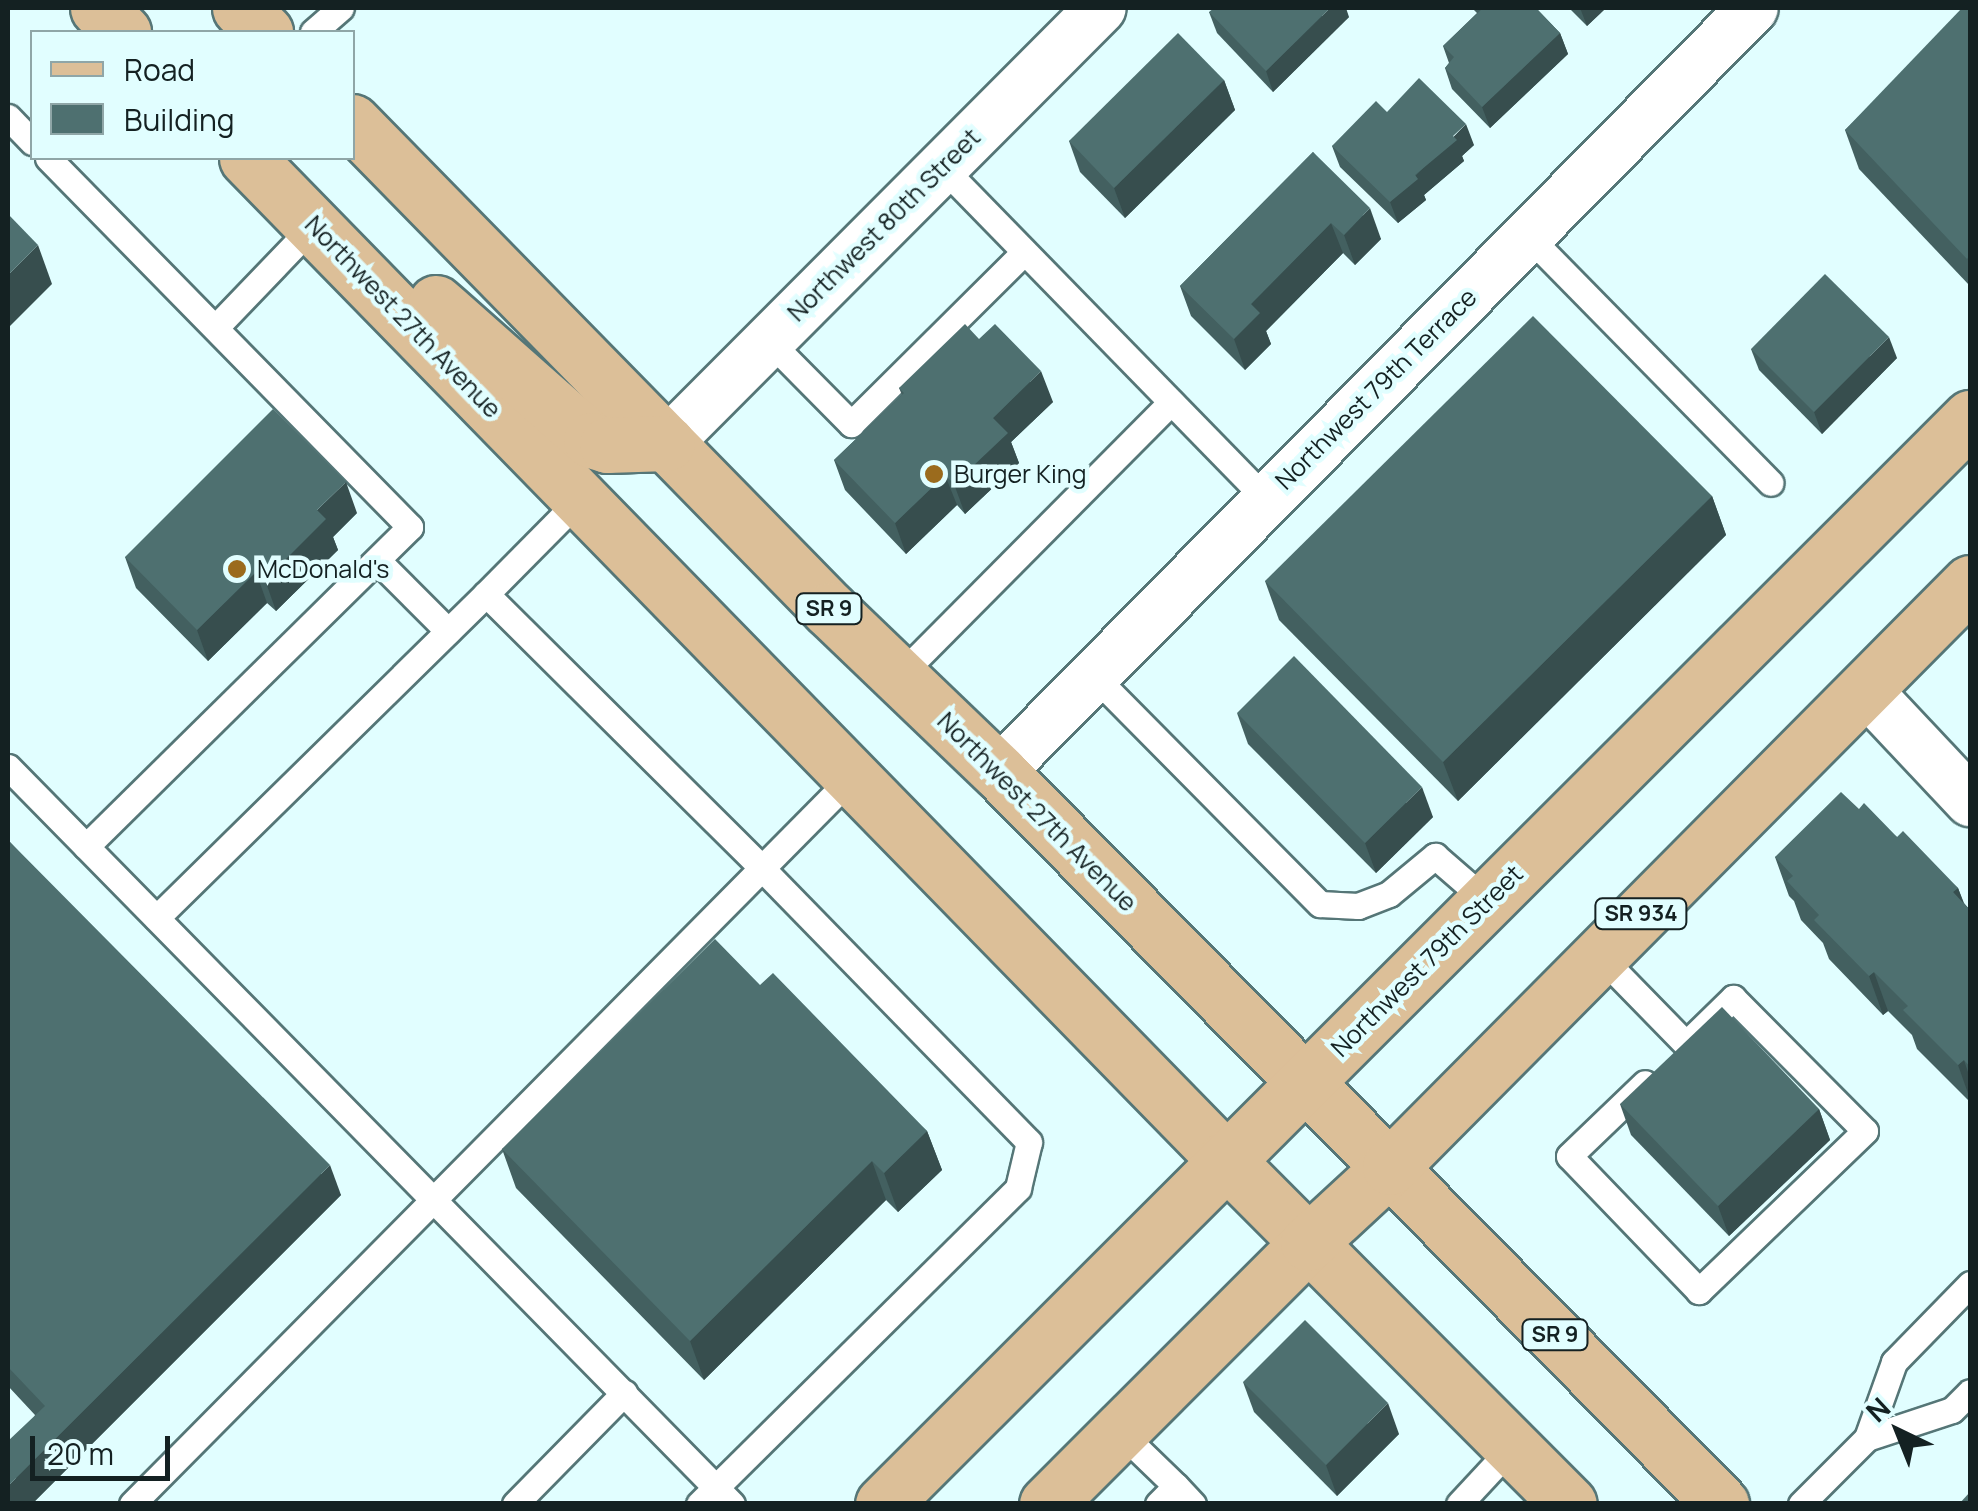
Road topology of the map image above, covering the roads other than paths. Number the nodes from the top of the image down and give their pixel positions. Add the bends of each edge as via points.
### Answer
1 (98, 8) edge
2 (240, 8) edge
3 (341, 8) edge
4 (1101, 8) edge
5 (1753, 8) edge
6 (121, 30) edge
7 (263, 30) edge
8 (315, 30) edge
9 (8, 116) edge
10 (355, 125) edge
11 (30, 140) edge
12 (50, 160) edge
13 (249, 160) edge
14 (942, 167) junction
15 (322, 233) junction
16 (1528, 236) junction
17 (1024, 252) junction
18 (217, 326) junction
19 (769, 341) junction
20 (1172, 402) junction
21 (1970, 418) edge
22 (666, 443) junction
23 (1771, 483) dead end
24 (580, 499) junction
25 (1267, 500) junction
26 (378, 561) junction
27 (1970, 582) edge
28 (486, 594) junction
29 (448, 631) junction
30 (899, 676) junction
31 (1094, 676) junction
32 (1864, 689) junction
33 (8, 768) edge
34 (999, 772) junction
35 (852, 777) junction
36 (1970, 801) edge
37 (86, 847) junction
38 (762, 868) junction
39 (1487, 901) junction
40 (156, 918) junction
41 (1600, 956) junction
42 (1673, 1056) junction
43 (1307, 1082) junction
44 (1225, 1159) junction
45 (1390, 1167) junction
46 (435, 1201) junction
47 (1308, 1242) junction
48 (1970, 1284) edge
49 (1970, 1392) edge
50 (624, 1393) junction
51 (1120, 1431) junction
52 (1868, 1438) junction
53 (1512, 1447) junction
54 (716, 1498) edge
55 (1176, 1498) edge
56 (132, 1504) edge
57 (515, 1504) edge
58 (883, 1504) edge
59 (1047, 1504) edge
60 (1458, 1504) edge
61 (1569, 1504) edge
62 (1721, 1504) edge
63 (1801, 1504) edge

1 - 6 main road
2 - 7 main road
3 - 8 lane
4 - 14 street, Northwest 80th Street
5 - 16 street, Northwest 79th Terrace
9 - 11 lane
10 - 22 main road, Northwest 27th Avenue / SR 9
12 - 18 lane
13 - 15 main road, Northwest 27th Avenue
14 - 17 lane
14 - 19 street, Northwest 80th Street
15 - 18 lane
15 - 22 main road via 402,274 591,440
15 - 24 main road, Northwest 27th Avenue
16 - 23 lane
16 - 25 street, Northwest 79th Terrace
17 - 19 lane via 851,424
17 - 20 lane
18 - 26 lane via 410,527
19 - 22 street, Northwest 80th Street
20 - 25 lane
20 - 30 lane
21 - 39 main road, Northwest 79th Street
22 - 30 main road, Northwest 27th Avenue / SR 9
24 - 28 lane
24 - 35 main road, Northwest 27th Avenue
25 - 31 street, Northwest 79th Terrace
26 - 29 lane
26 - 37 lane
27 - 32 main road, SR 934
28 - 29 lane
28 - 38 lane
29 - 40 lane
30 - 34 main road, Northwest 27th Avenue / SR 9
31 - 34 street, Northwest 79th Terrace
31 - 39 lane via 1320,904 1358,906 1388,894 1435,856
32 - 36 street
32 - 41 main road, SR 934
33 - 37 lane
34 - 43 main road, Northwest 27th Avenue / SR 9
35 - 38 lane
35 - 44 main road, Northwest 27th Avenue
37 - 40 lane
38 - 46 lane
38 - 54 lane via 1029,1142 1018,1188
39 - 43 main road, Northwest 79th Street
40 - 46 lane
41 - 42 lane
41 - 45 main road, SR 934
42 - 42 lane via 1733,998 1865,1130 1699,1292 1569,1156
43 - 44 main road, Northwest 79th Street
43 - 45 main road, Northwest 27th Avenue / SR 9
44 - 47 main road, Northwest 27th Avenue
44 - 58 main road, Northwest 79th Street
45 - 47 main road, SR 934
45 - 62 main road, Northwest 27th Avenue / SR 9
46 - 50 lane
46 - 56 lane
47 - 51 main road, SR 934
47 - 53 main road, Northwest 27th Avenue
48 - 52 lane via 1894,1362
49 - 52 lane via 1952,1410
50 - 54 lane
50 - 57 lane
51 - 55 lane
51 - 59 main road, SR 934
52 - 63 lane
53 - 60 lane
53 - 61 main road, Northwest 27th Avenue

